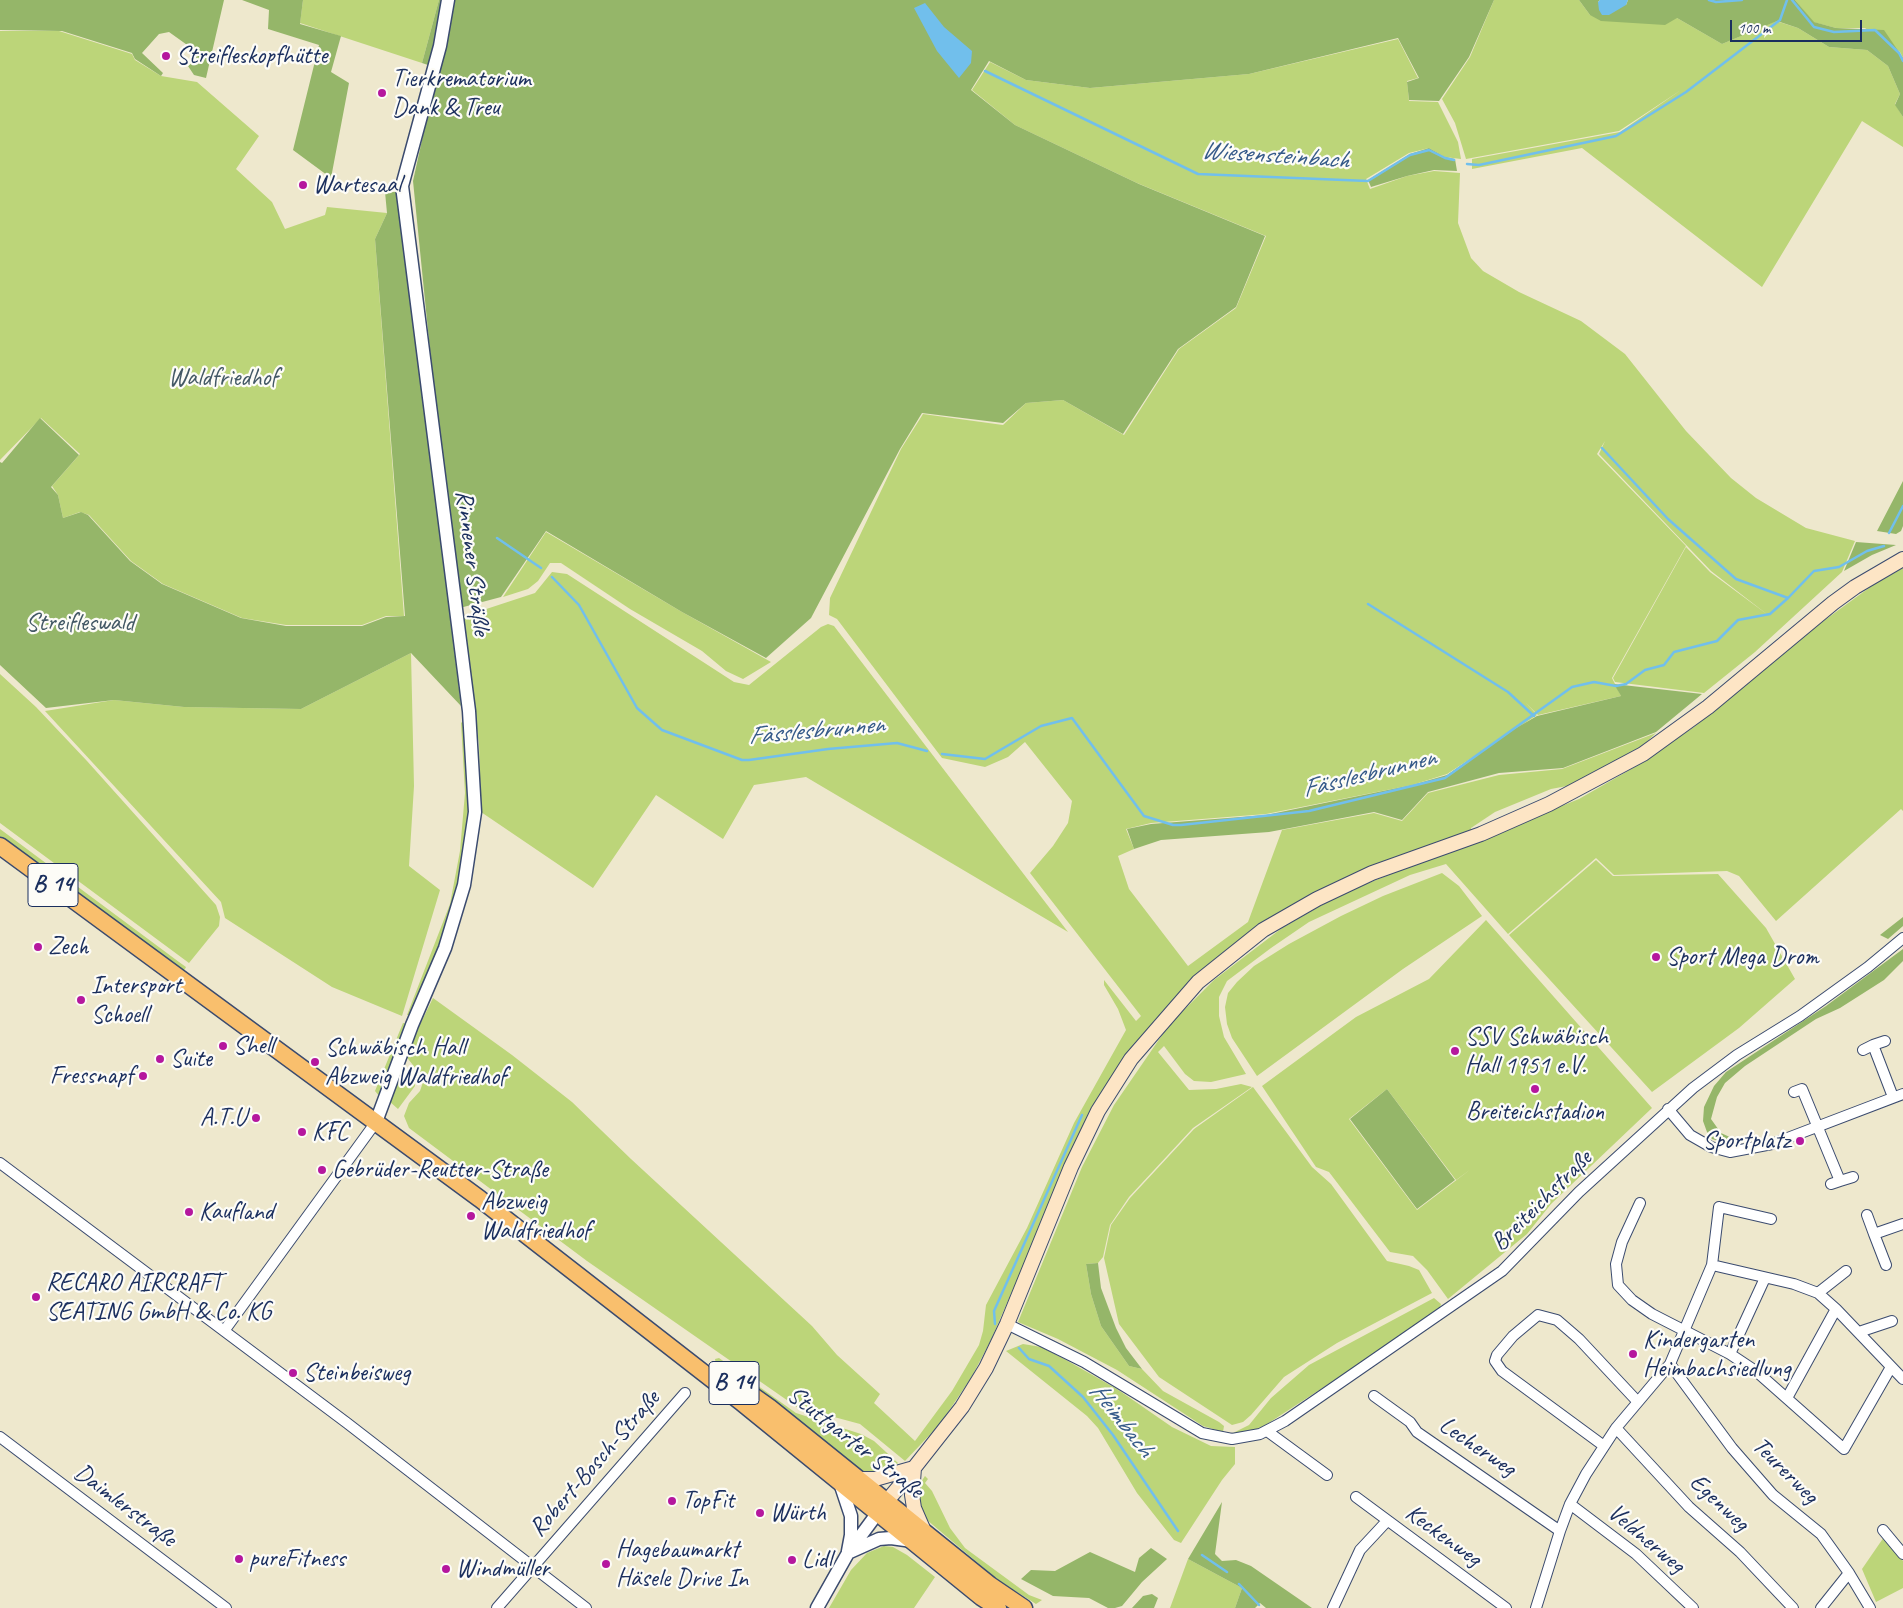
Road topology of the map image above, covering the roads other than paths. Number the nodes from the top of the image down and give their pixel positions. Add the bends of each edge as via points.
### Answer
1 (448, 0) edge
2 (1903, 559) edge
3 (0, 846) edge
4 (1903, 938) edge
5 (1885, 1041) dead end
6 (1873, 1045) junction
7 (1863, 1050) dead end
8 (1801, 1089) dead end
9 (1898, 1095) edge
10 (1668, 1109) junction
11 (376, 1122) junction
12 (1816, 1128) junction
13 (0, 1163) edge
14 (1853, 1177) dead end
15 (1640, 1203) dead end
16 (1867, 1215) dead end
17 (1771, 1219) dead end
18 (1903, 1224) edge
19 (1874, 1234) junction
20 (1712, 1265) junction
21 (1886, 1265) dead end
22 (1846, 1271) dead end
23 (576, 1272) junction
24 (1765, 1278) junction
25 (1818, 1293) junction
26 (1836, 1309) junction
27 (1892, 1321) dead end
28 (1007, 1324) junction
29 (1685, 1329) junction
30 (224, 1331) junction
31 (1859, 1332) junction
32 (1730, 1354) junction
33 (1670, 1364) junction
34 (1891, 1366) junction
35 (1903, 1379) edge
36 (685, 1393) dead end
37 (1374, 1396) dead end
38 (1787, 1398) junction
39 (1637, 1402) junction
40 (1616, 1428) junction
41 (1267, 1431) junction
42 (2, 1442) edge
43 (1604, 1446) junction
44 (912, 1472) junction
45 (1327, 1475) dead end
46 (860, 1479) junction
47 (838, 1480) junction
48 (1356, 1497) dead end
49 (886, 1502) junction
50 (1570, 1504) junction
51 (1387, 1521) junction
52 (1883, 1530) dead end
53 (1560, 1531) junction
54 (918, 1536) junction
55 (848, 1553) junction
56 (1903, 1554) edge
57 (532, 1568) junction
58 (1849, 1573) junction
59 (1537, 1607) edge
60 (226, 1608) edge
61 (497, 1608) edge
62 (586, 1608) edge
63 (818, 1608) edge
64 (998, 1608) edge
65 (1024, 1608) edge
66 (1333, 1608) edge
67 (1506, 1608) edge
68 (1694, 1608) edge
69 (1793, 1608) edge
70 (1821, 1608) edge
71 (1870, 1608) edge

1 - 11 street, Rinnener Sträßle via 438,54 402,186 469,711 474,812 464,885 445,948
2 - 28 main road via 1833,603 1708,707 1643,754 1549,804 1481,834 1372,873 1317,899 1263,930 1204,977 1131,1059 1098,1111 1071,1167
3 - 11 main road, Stuttgarter Straße / B 14
4 - 10 street, Breiteichstraße via 1800,1016 1717,1068
5 - 6 street
6 - 7 street
6 - 9 street
8 - 12 street
9 - 12 street
10 - 12 street via 1690,1134 1711,1147 1730,1152 1772,1144
10 - 41 street, Breiteichstraße via 1579,1192 1502,1271
11 - 23 main road, Stuttgarter Straße / B 14
11 - 30 street
12 - 14 street via 1835,1183
13 - 30 street
15 - 29 street via 1616,1264 1618,1285 1645,1309
16 - 19 street
17 - 20 street via 1719,1207
18 - 19 street
19 - 21 street
20 - 24 street
20 - 29 street
22 - 25 street
23 - 46 main road, Stuttgarter Straße / B 14 via 769,1407
23 - 47 main road, Stuttgarter Straße / B 14
24 - 25 street
24 - 32 street
25 - 26 street
26 - 31 street
26 - 38 street
27 - 31 street
28 - 41 street, Breiteichstraße via 1084,1362 1202,1434 1239,1439
28 - 44 main road via 986,1368 962,1407
29 - 32 street
29 - 33 street
30 - 57 street
31 - 34 street
32 - 38 street
33 - 39 street
33 - 58 street, Teurerweg via 1732,1448 1774,1495 1821,1534
34 - 35 street
34 - 38 street via 1844,1449
36 - 57 street, Robert-Bosch-Straße
37 - 53 street, Lecherweg via 1410,1422 1417,1432
39 - 40 street
39 - 43 street via 1557,1320 1538,1315 1513,1336 1495,1361 1502,1371
40 - 43 street
40 - 69 street, Egenweg via 1689,1507 1740,1552
41 - 45 street
42 - 60 street, Daimlerstraße
43 - 50 street
44 - 46 main road
44 - 49 main road
44 - 54 main road
46 - 49 main road, Stuttgarter Straße / B 14
47 - 49 main road, Stuttgarter Straße / B 14
47 - 55 street via 851,1516
48 - 51 street, Keckenweg
49 - 54 main road, Stuttgarter Straße / B 14
49 - 55 street
50 - 53 street
50 - 68 street, Veldnerweg via 1636,1554
51 - 66 street via 1360,1550
51 - 67 street, Keckenweg
52 - 56 street
53 - 59 street
54 - 55 street via 879,1539
54 - 64 main road, Stuttgarter Straße / B 14
54 - 65 main road, Stuttgarter Straße / B 14
55 - 63 street
57 - 61 street, Robert-Bosch-Straße
57 - 62 street
58 - 70 street
58 - 71 street, Teurerweg

